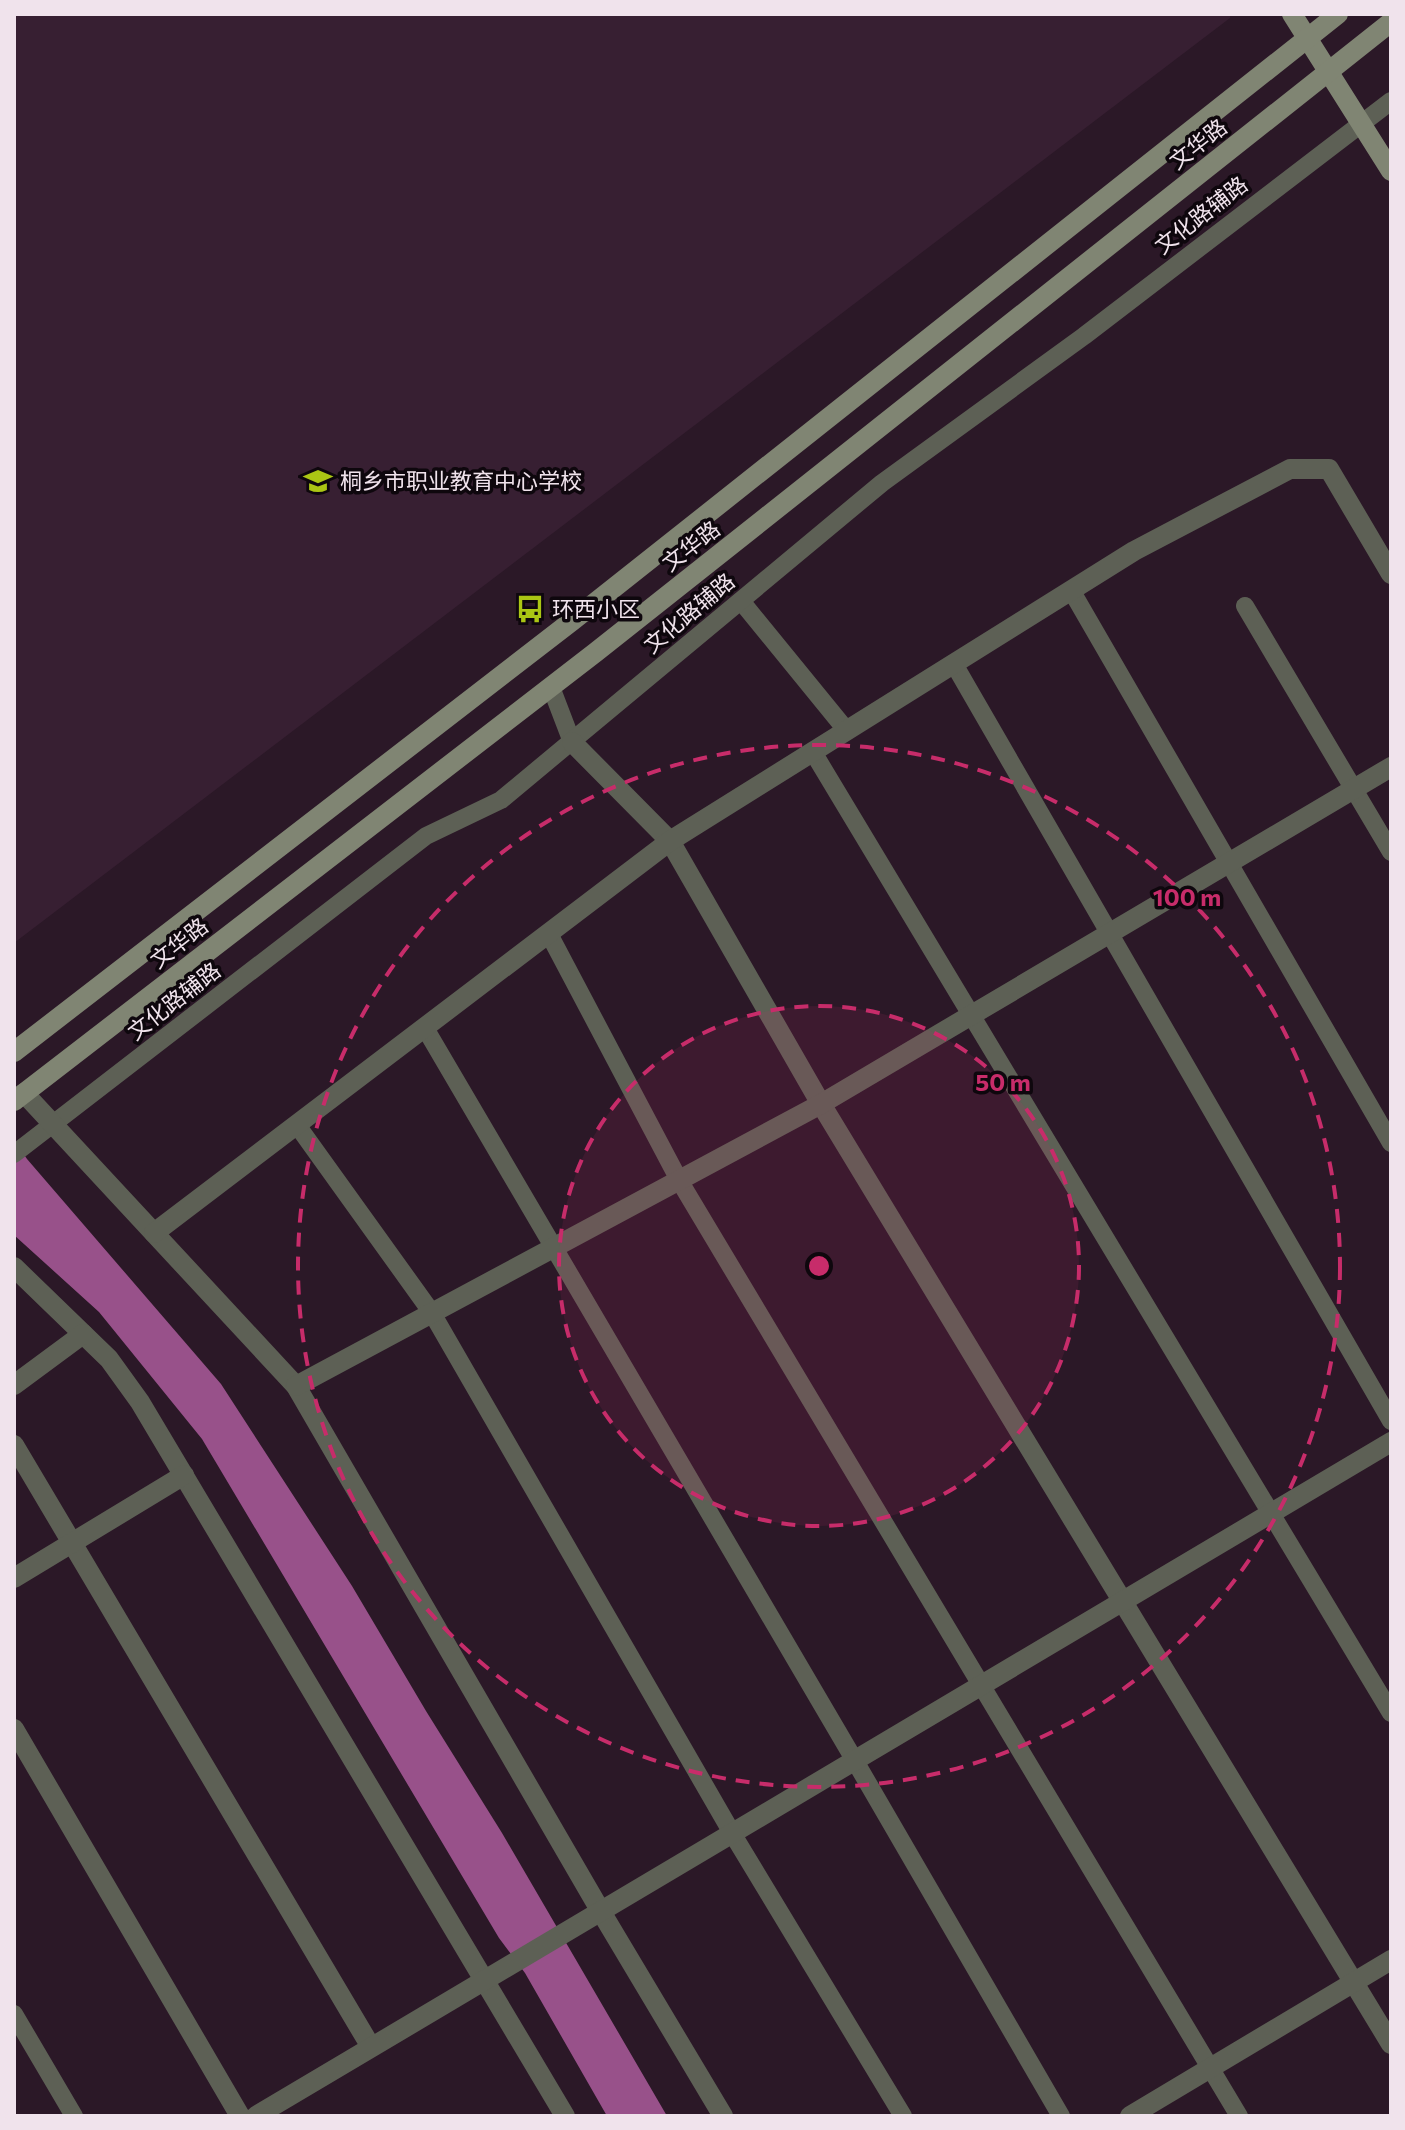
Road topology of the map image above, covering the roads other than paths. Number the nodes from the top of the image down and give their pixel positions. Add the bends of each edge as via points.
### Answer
1 (1292, 14) edge
2 (1338, 14) edge
3 (1391, 22) edge
4 (1307, 39) junction
5 (1329, 71) junction
6 (1391, 101) edge
7 (1361, 122) junction
8 (1391, 171) edge
9 (1391, 574) edge
10 (1071, 590) junction
11 (741, 601) junction
12 (1245, 606) dead end
13 (954, 664) junction
14 (551, 687) junction
15 (847, 731) junction
16 (572, 742) junction
17 (813, 752) junction
18 (1391, 767) edge
19 (1354, 789) junction
20 (670, 841) junction
21 (1391, 852) edge
22 (1229, 863) junction
23 (549, 934) junction
24 (1109, 934) junction
25 (972, 1015) junction
26 (425, 1028) junction
27 (14, 1052) edge
28 (19, 1097) edge
29 (821, 1104) junction
30 (53, 1124) junction
31 (297, 1125) junction
32 (1391, 1143) edge
33 (14, 1154) edge
34 (679, 1180) junction
35 (154, 1233) junction
36 (554, 1247) junction
37 (14, 1267) edge
38 (432, 1313) junction
39 (83, 1334) junction
40 (14, 1385) edge
41 (296, 1386) junction
42 (1391, 1421) edge
43 (1391, 1442) edge
44 (14, 1445) edge
45 (184, 1475) junction
46 (1271, 1514) junction
47 (72, 1543) junction
48 (14, 1578) edge
49 (1122, 1604) junction
50 (982, 1686) junction
51 (1391, 1713) edge
52 (14, 1729) edge
53 (855, 1761) junction
54 (732, 1833) junction
55 (600, 1910) junction
56 (1391, 1960) edge
57 (482, 1980) junction
58 (1354, 1982) junction
59 (14, 2014) edge
60 (1391, 2044) edge
61 (371, 2047) junction
62 (1211, 2068) junction
63 (74, 2116) edge
64 (240, 2116) edge
65 (256, 2116) edge
66 (565, 2116) edge
67 (723, 2116) edge
68 (903, 2116) edge
69 (1061, 2116) edge
70 (1130, 2116) edge
71 (1239, 2116) edge

1 - 4 main road
2 - 4 main road, 文华路
3 - 5 main road, 文华路
4 - 5 main road
4 - 27 main road, 文华路 via 584,611
5 - 7 main road
5 - 14 main road, 文华路
6 - 7 lane, 文化路辅路
7 - 8 main road
7 - 11 lane, 文化路辅路 via 1084,336 882,483
9 - 10 street via 1329,469 1290,469
10 - 13 street
10 - 22 lane
11 - 15 lane
11 - 16 lane, 文化路辅路
12 - 19 lane
13 - 15 street
13 - 24 lane
14 - 16 lane
14 - 28 main road, 文华路
15 - 17 street
16 - 20 street
16 - 30 lane, 文化路辅路 via 501,800 426,836
17 - 20 street
17 - 25 lane
18 - 19 street
19 - 21 lane
19 - 22 street
20 - 23 street
20 - 29 street
22 - 24 street
22 - 32 lane
23 - 26 street
23 - 34 lane
24 - 25 street
24 - 42 lane
25 - 29 street
25 - 46 lane
26 - 31 street
26 - 36 lane
28 - 30 street
29 - 34 street
29 - 49 street
30 - 33 lane, 文化路辅路
30 - 35 street
31 - 35 street
31 - 38 lane
34 - 36 street
34 - 50 lane
35 - 41 street
36 - 38 street
36 - 53 lane
37 - 39 street
38 - 41 street
38 - 54 lane
39 - 40 street
39 - 45 street via 140,1402
41 - 55 street
43 - 46 street
44 - 47 street
45 - 47 street
45 - 57 street
46 - 49 street
46 - 51 lane
47 - 48 street
47 - 61 street
49 - 50 street
49 - 58 street
50 - 53 street
50 - 62 lane
52 - 64 street
53 - 54 street
53 - 69 lane
54 - 55 street
54 - 68 lane
55 - 57 street
55 - 67 street
56 - 58 street
57 - 61 street
57 - 66 street
58 - 60 street
58 - 62 street
59 - 63 lane
61 - 65 street
62 - 70 street
62 - 71 lane

